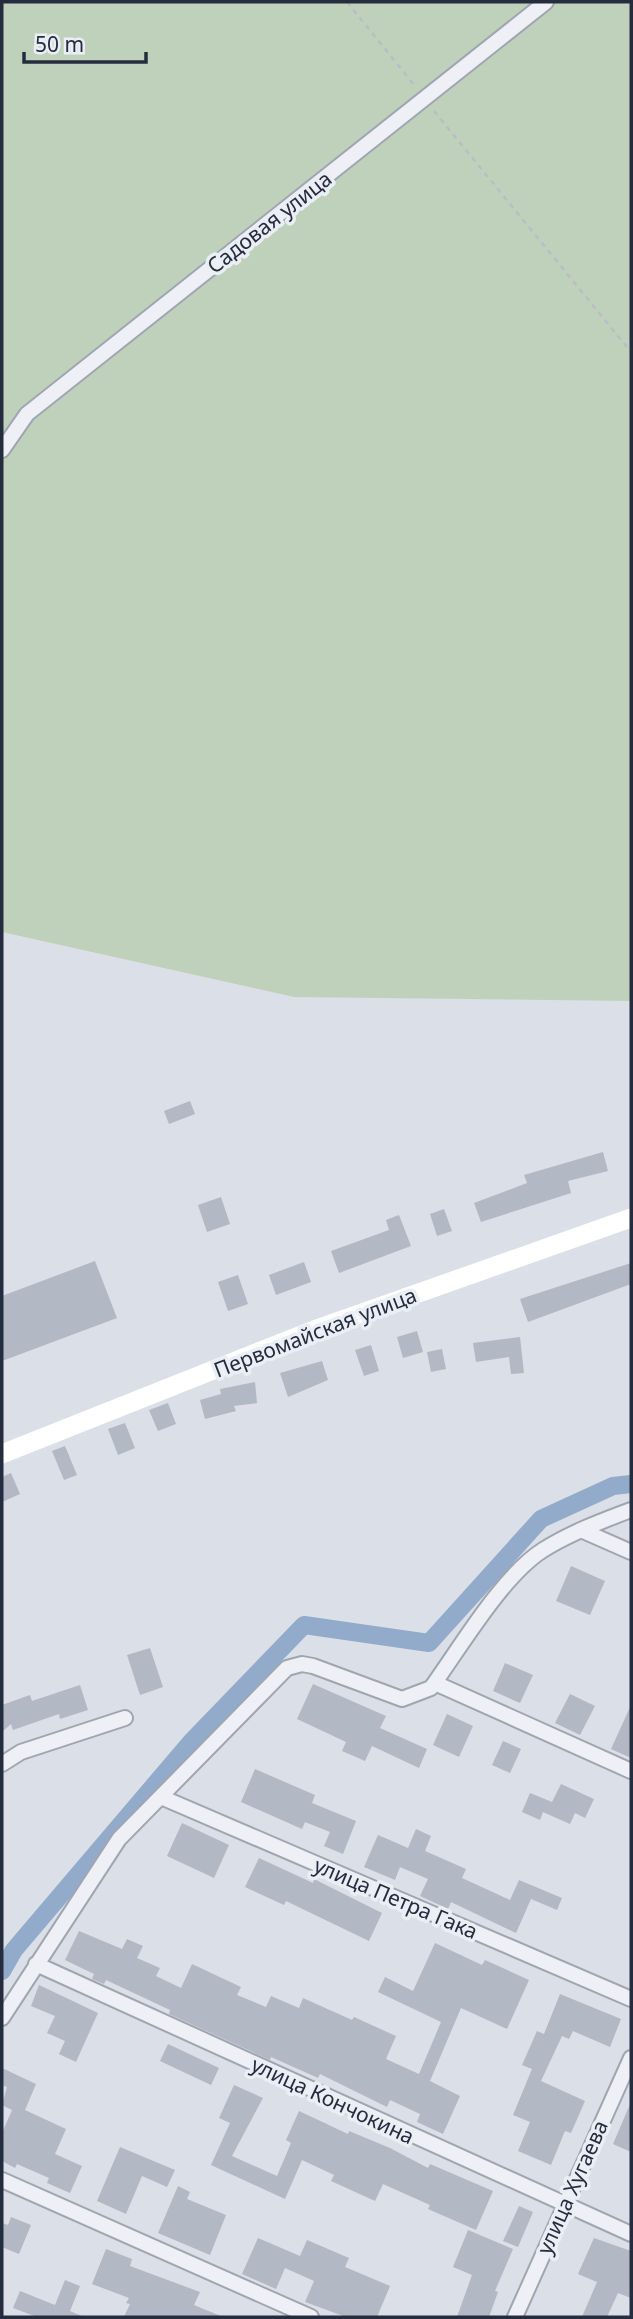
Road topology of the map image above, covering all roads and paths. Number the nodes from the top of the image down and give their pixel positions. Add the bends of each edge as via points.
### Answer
1 (347, 2) edge
2 (547, 2) edge
3 (425, 98) junction
4 (631, 352) edge
5 (2, 450) edge
6 (631, 1218) edge
7 (2, 1454) edge
8 (631, 1510) edge
9 (581, 1530) junction
10 (631, 1552) edge
11 (435, 1683) junction
12 (125, 1718) dead end
13 (2, 1764) edge
14 (631, 1771) edge
15 (161, 1797) junction
16 (36, 1964) junction
17 (631, 1999) edge
18 (2, 2018) edge
19 (631, 2058) edge
20 (2, 2180) edge
21 (564, 2205) junction
22 (631, 2234) edge
23 (311, 2317) edge
24 (514, 2317) edge

1 - 3 path
2 - 3 street, Садовая улица
3 - 4 path
3 - 5 street, Садовая улица via 27,414
6 - 7 main road, Первомайская улица via 314,1330
8 - 9 street
9 - 10 street
9 - 11 street via 541,1552 496,1596
11 - 14 street
11 - 15 street via 402,1699 313,1666 286,1668
12 - 13 street via 21,1752
15 - 16 street via 119,1839
15 - 17 street, улица Петра Гака
16 - 18 street
16 - 21 street, улица Кончокина
19 - 21 street, улица Хугаева
20 - 23 street
21 - 22 street, улица Кончокина
21 - 24 street, улица Хугаева

